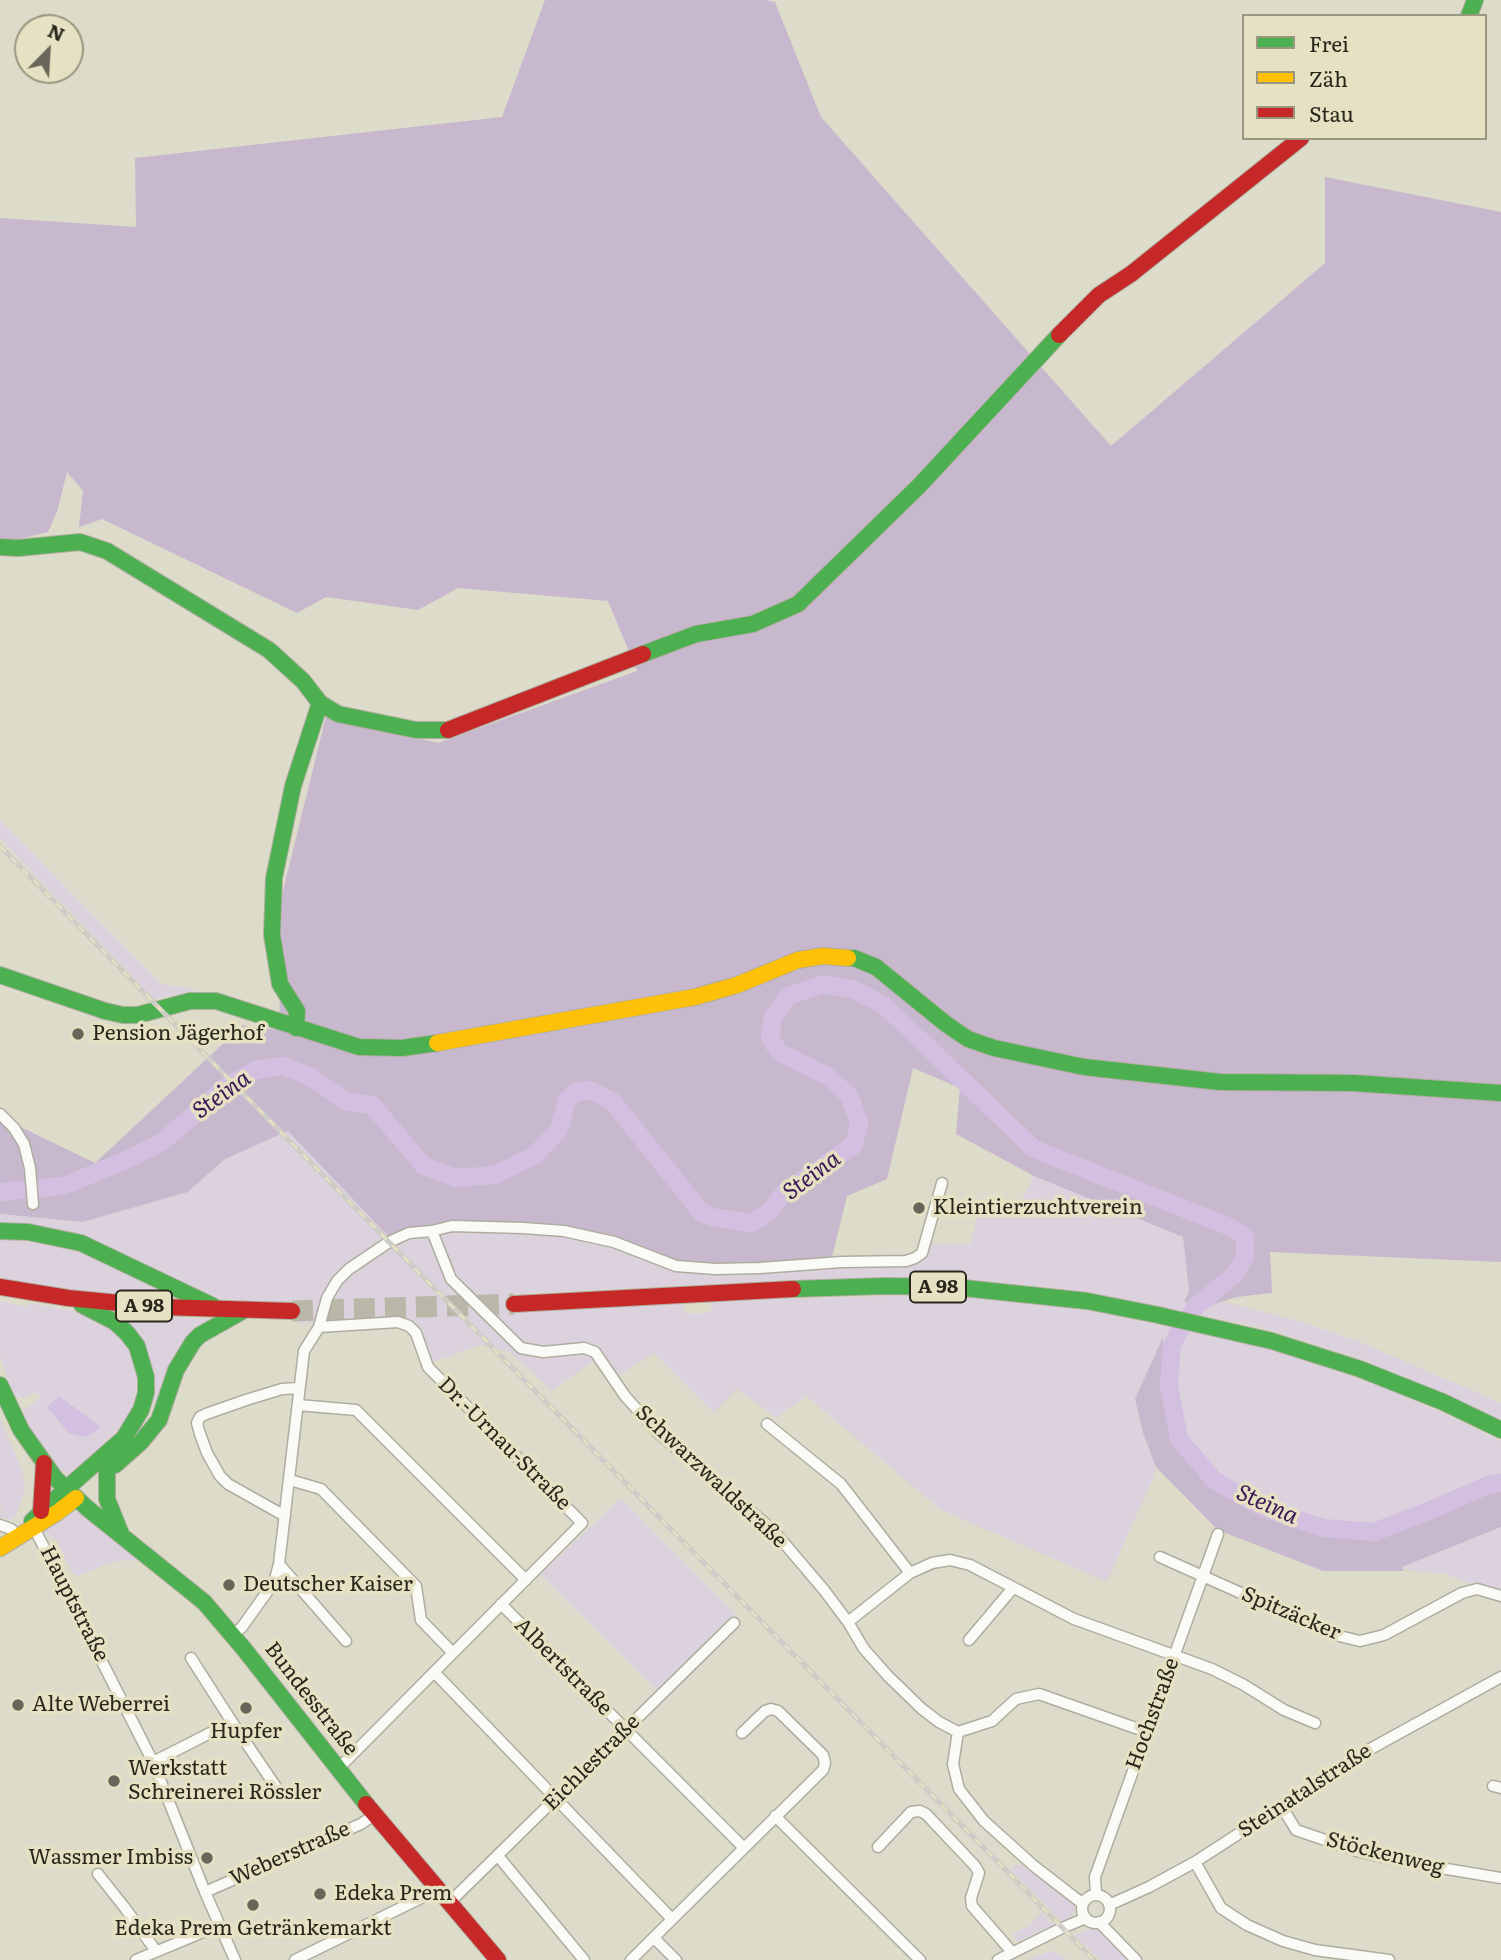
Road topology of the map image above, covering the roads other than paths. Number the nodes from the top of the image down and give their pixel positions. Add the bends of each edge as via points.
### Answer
1 (1298, 140) edge
2 (0, 547) edge
3 (320, 703) junction
4 (0, 975) edge
5 (296, 1028) junction
6 (1501, 1093) edge
7 (0, 1114) edge
8 (942, 1183) dead end
9 (33, 1204) dead end
10 (0, 1231) edge
11 (432, 1231) junction
12 (5, 1288) edge
13 (68, 1297) junction
14 (514, 1304) tunnel mouth
15 (222, 1310) junction
16 (243, 1310) junction
17 (292, 1311) tunnel mouth
18 (319, 1327) junction
19 (0, 1385) edge
20 (299, 1388) junction
21 (298, 1405) junction
22 (767, 1424) dead end
23 (1501, 1430) edge
24 (44, 1463) junction
25 (107, 1472) junction
26 (290, 1480) junction
27 (71, 1494) junction
28 (285, 1516) junction
29 (36, 1520) junction
30 (0, 1525) edge
31 (121, 1534) junction
32 (1218, 1534) dead end
33 (18, 1536) junction
34 (0, 1548) edge
35 (1160, 1557) dead end
36 (279, 1564) junction
37 (910, 1573) junction
38 (1202, 1576) junction
39 (526, 1580) junction
40 (1013, 1588) junction
41 (1501, 1596) edge
42 (501, 1604) junction
43 (848, 1622) junction
44 (734, 1623) dead end
45 (233, 1635) junction
46 (969, 1640) dead end
47 (346, 1642) dead end
48 (453, 1653) junction
49 (1174, 1654) junction
50 (191, 1658) dead end
51 (434, 1672) junction
52 (1501, 1677) edge
53 (232, 1722) junction
54 (1315, 1723) dead end
55 (626, 1729) junction
56 (958, 1732) junction
57 (1147, 1732) junction
58 (742, 1733) dead end
59 (153, 1762) junction
60 (339, 1768) junction
61 (278, 1790) dead end
62 (556, 1799) junction
63 (1282, 1807) junction
64 (374, 1815) junction
65 (775, 1816) junction
66 (878, 1847) dead end
67 (744, 1848) junction
68 (498, 1856) junction
69 (1195, 1861) junction
70 (98, 1874) dead end
71 (1501, 1878) edge
72 (436, 1887) junction
73 (205, 1892) junction
74 (1096, 1895) junction
75 (449, 1903) junction
76 (1083, 1904) junction
77 (1109, 1905) junction
78 (1086, 1918) junction
79 (672, 1919) junction
80 (1099, 1922) junction
81 (220, 1925) junction
82 (654, 1938) junction
83 (156, 1951) junction
84 (1012, 1952) junction
85 (136, 1960) edge
86 (235, 1960) edge
87 (295, 1960) edge
88 (498, 1960) edge
89 (584, 1960) edge
90 (631, 1960) edge
91 (676, 1960) edge
92 (920, 1960) edge
93 (998, 1960) edge
94 (1136, 1960) edge
95 (1389, 1960) edge

1 - 3 main road via 1099,295 919,486 798,604 753,624 696,634 452,730 403,728 338,714
2 - 3 main road via 80,542 107,551 269,650
3 - 5 main road via 293,786 274,878 272,935 280,984 297,1011
4 - 5 main road via 105,1012 138,1015 190,1001 216,1001
5 - 6 main road via 359,1047 402,1048 695,997 798,960 833,956 876,967 968,1039 1084,1067 1220,1082 1353,1083
7 - 9 street via 24,1144
8 - 11 street via 922,1253 906,1261 716,1269 676,1266 614,1242 564,1231 452,1226
10 - 15 main road via 81,1243
11 - 18 street via 409,1233 389,1242 349,1269 327,1297
11 - 43 street, Schwarzwaldstraße via 451,1279 521,1348 595,1352 658,1433 773,1530
12 - 13 main road, A 98
13 - 15 main road, A 98
13 - 27 main road via 127,1333 137,1346 146,1377 143,1402 133,1425
14 - 23 main road, A 98 via 885,1286 954,1287 1087,1301 1272,1341 1360,1369
15 - 16 main road, A 98
16 - 17 main road, A 98
16 - 25 main road via 193,1342 152,1430
18 - 20 street via 304,1351
18 - 39 street, Dr.-Urnau-Straße via 398,1322 409,1326 428,1367 582,1523
19 - 24 main road, Bundesstraße via 21,1430
20 - 21 street
20 - 28 street via 282,1389 206,1414 197,1423 220,1476
21 - 26 street
21 - 39 street via 356,1410
22 - 37 street via 841,1484
24 - 27 main road, Bundesstraße
24 - 29 main road
25 - 27 main road
25 - 31 main road via 107,1499
26 - 28 street
26 - 48 street via 321,1489 416,1586 421,1619
27 - 29 main road via 58,1512
27 - 31 main road, Bundesstraße
28 - 36 street
29 - 33 main road
29 - 59 street, Hauptstraße
30 - 33 street
31 - 45 main road, Bundesstraße via 204,1602
32 - 38 street, Hochstraße
33 - 34 main road
35 - 38 street, Spitzäcker
36 - 45 street via 267,1592
36 - 47 street
37 - 40 street via 950,1560 970,1565
37 - 43 street
38 - 41 street, Spitzäcker via 1335,1635 1360,1641 1384,1635 1462,1594 1477,1590
38 - 49 street, Hochstraße
39 - 42 street, Dr.-Urnau-Straße
40 - 46 street
40 - 49 street via 1074,1619
42 - 48 street, Dr.-Urnau-Straße
42 - 55 street, Albertstraße
43 - 56 street, Schwarzwaldstraße via 888,1676 930,1716
44 - 55 street, Eichlestraße
45 - 60 main road, Bundesstraße
48 - 51 street, Dr.-Urnau-Straße
49 - 54 street
49 - 57 street, Hochstraße
50 - 53 street
51 - 60 street, Dr.-Urnau-Straße
51 - 62 street
52 - 63 street, Steinatalstraße via 1363,1753
53 - 59 street
53 - 61 street
55 - 62 street, Eichlestraße
55 - 67 street, Albertstraße
56 - 57 street via 992,1721 1016,1699 1039,1694
56 - 76 street via 953,1764 959,1789 984,1821
57 - 74 street, Hochstraße via 1095,1877
58 - 65 street via 771,1709 823,1755 823,1770
59 - 73 street, Hauptstraße
60 - 64 main road, Bundesstraße
62 - 68 street, Eichlestraße
62 - 79 street
63 - 69 street, Steinatalstraße
63 - 71 street, Stöckenweg via 1296,1830 1360,1852
64 - 72 main road, Bundesstraße
64 - 73 street, Weberstraße
65 - 67 street
65 - 92 street
66 - 84 street via 911,1812 926,1814 975,1866 979,1873 972,1906
67 - 79 street
68 - 75 street, Eichlestraße
68 - 89 street
69 - 77 street, Steinatalstraße
69 - 95 street via 1221,1908 1247,1925 1315,1950
70 - 83 street
72 - 75 main road, Bundesstraße
72 - 87 street
73 - 81 street, Hauptstraße
74 - 76 street
74 - 77 street
75 - 88 main road, Bundesstraße
76 - 78 street
77 - 80 street via 1107,1917
78 - 80 street
78 - 84 street
79 - 82 street
80 - 94 street
81 - 83 street
81 - 86 street, Hauptstraße
82 - 90 street
82 - 91 street
83 - 85 street
84 - 93 street

